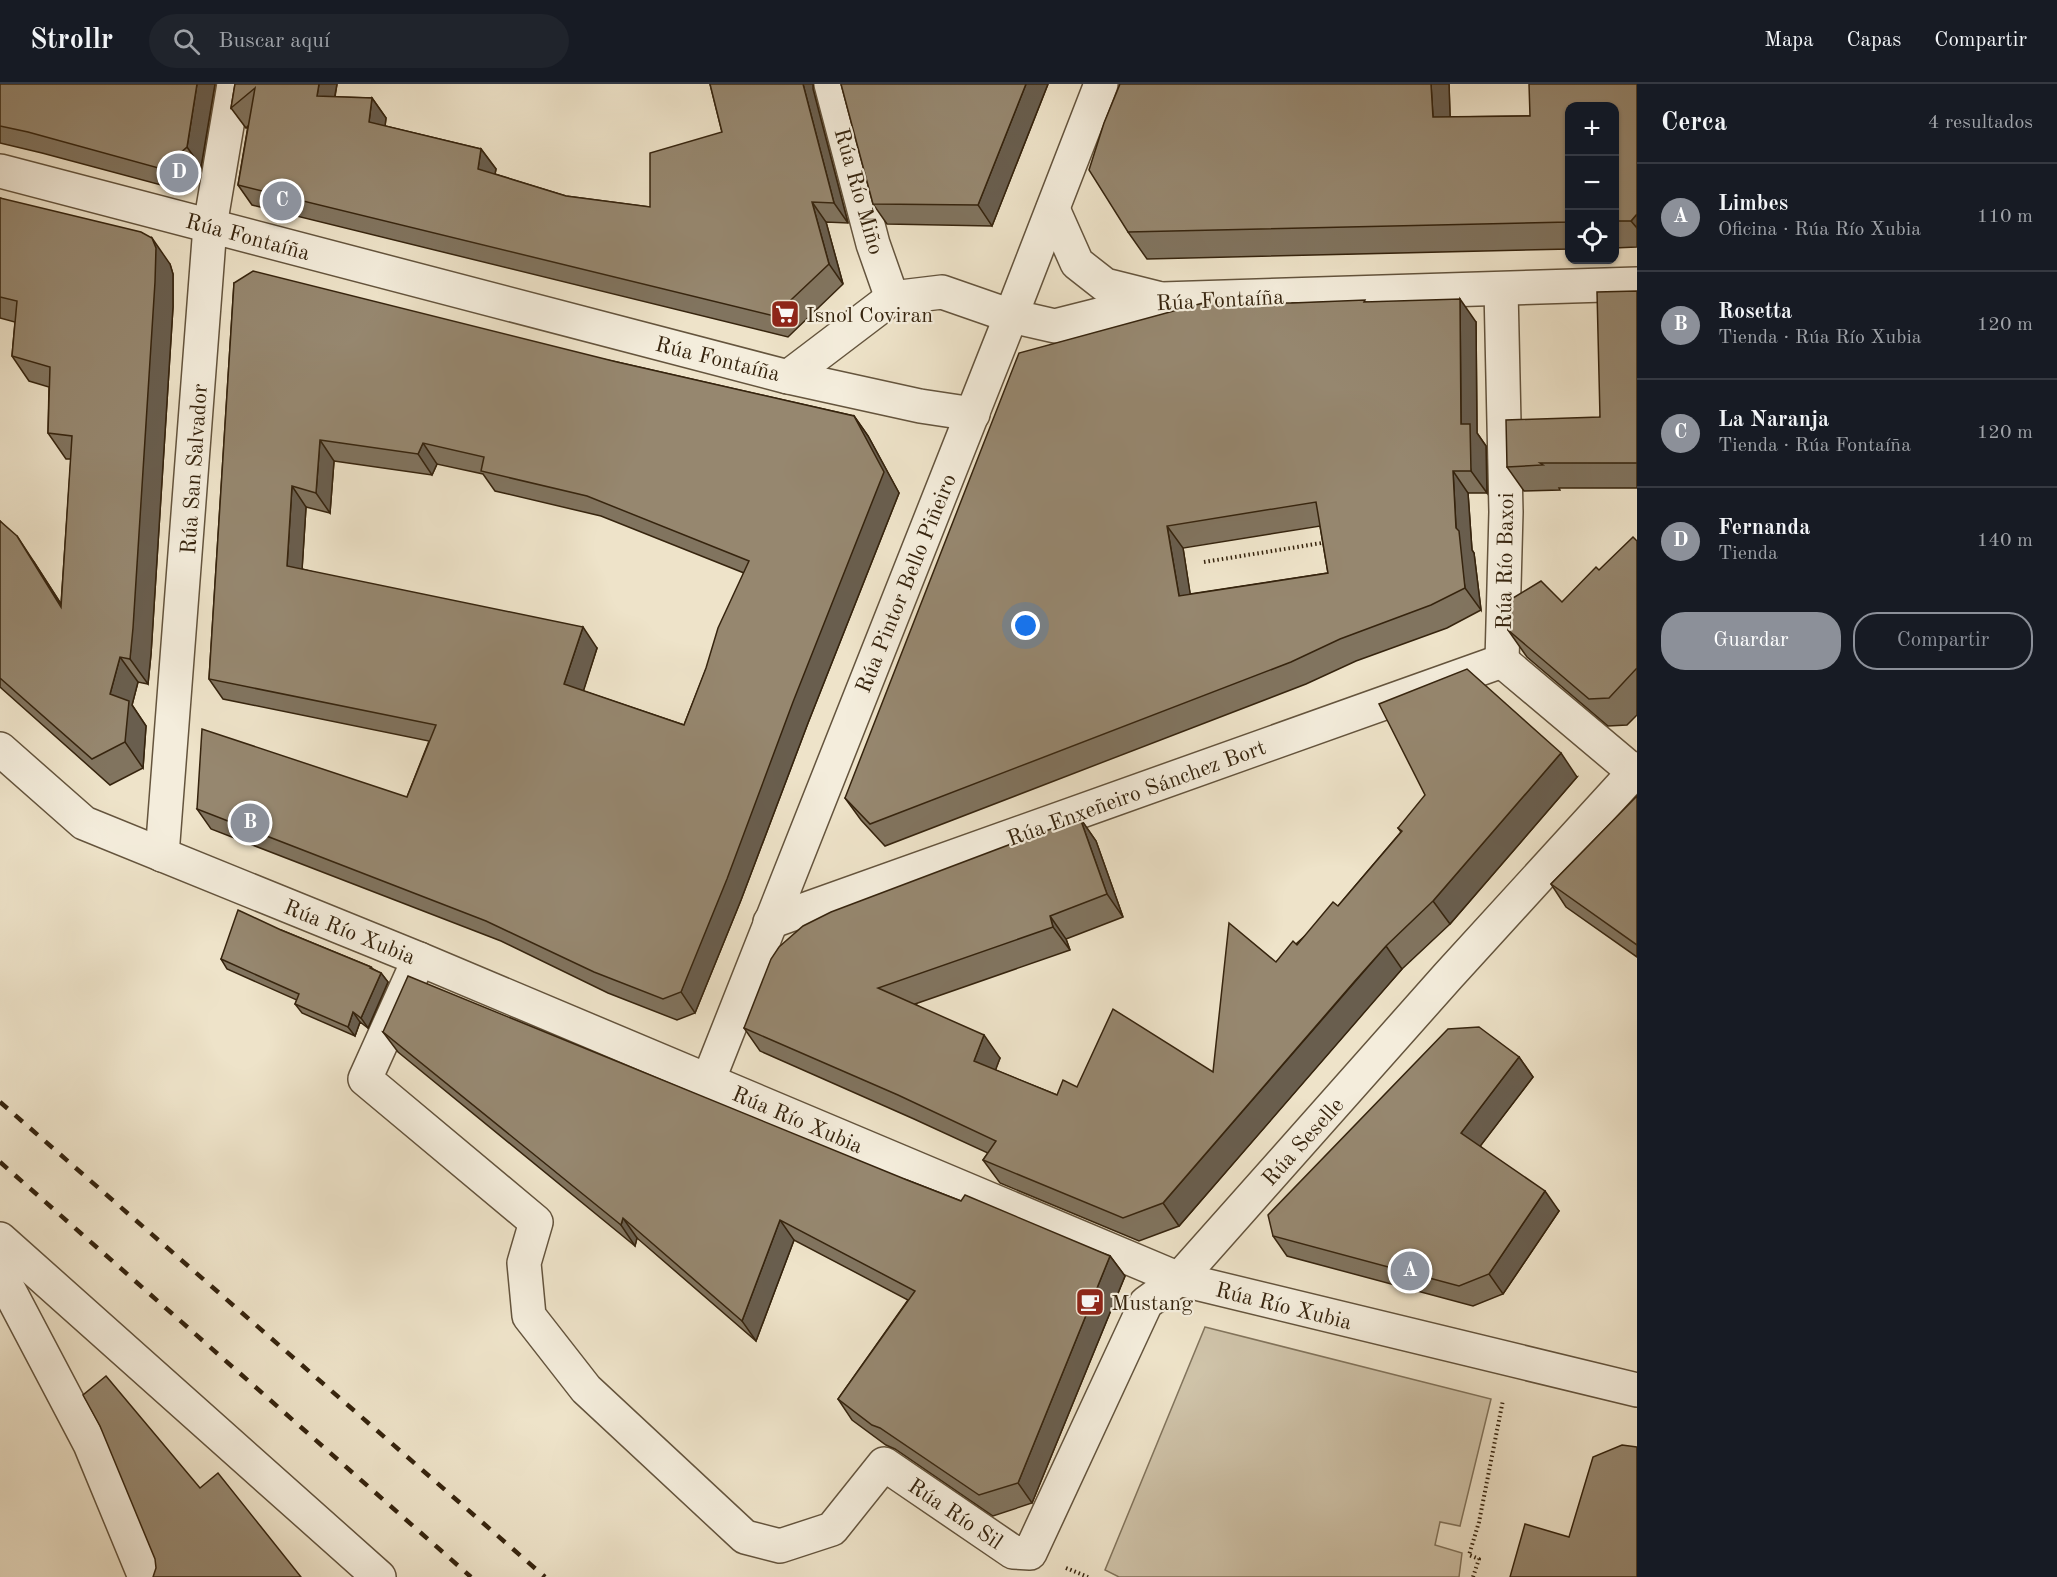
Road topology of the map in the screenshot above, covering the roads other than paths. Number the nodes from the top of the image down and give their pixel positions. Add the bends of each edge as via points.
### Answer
1 (234, 84) edge
2 (831, 84) edge
3 (1101, 84) edge
4 (0, 171) edge
5 (1053, 209) junction
6 (210, 226) junction
7 (1637, 284) edge
8 (1501, 289) junction
9 (892, 297) junction
10 (1162, 299) junction
11 (1011, 316) junction
12 (788, 377) junction
13 (973, 414) junction
14 (1502, 661) junction
15 (0, 749) edge
16 (1636, 771) edge
17 (162, 855) junction
18 (770, 922) junction
19 (419, 958) junction
20 (708, 1081) junction
21 (0, 1239) edge
22 (0, 1273) edge
23 (1179, 1279) junction
24 (1637, 1390) edge
25 (1030, 1553) joint
26 (145, 1577) edge
27 (380, 1577) edge

1 - 6 street, Rúa San Salvador
2 - 9 street, Rúa Río Miño via 873,244
3 - 5 street, Rúa Pintor Bello Piñeiro
4 - 6 street, Rúa Fontaíña
5 - 10 street via 1077,263 1105,285
5 - 11 street, Rúa Pintor Bello Piñeiro
6 - 12 street, Rúa Fontaíña
6 - 17 street, Rúa San Salvador
7 - 8 street, Rúa Fontaíña
8 - 10 street, Rúa Fontaíña
8 - 14 street, Rúa Río Baxoi via 1506,512
9 - 11 street, Rúa Fontaíña via 942,292
9 - 12 street, Rúa Fontaíña
10 - 11 street, Rúa Fontaíña via 1055,326
11 - 13 street, Rúa Pintor Bello Piñeiro
12 - 13 street
13 - 18 street, Rúa Pintor Bello Piñeiro
14 - 16 street, Rúa Río Baxoi
14 - 18 street, Rúa Enxeñeiro Sánchez Bort
15 - 17 street, Rúa Río Xubia via 84,823
16 - 23 street, Rúa Seselle
17 - 19 street, Rúa Río Xubia
18 - 20 street, Rúa Pintor Bello Piñeiro
19 - 20 street, Rúa Río Xubia
19 - 25 street, Rúa Río Sil via 365,1079 536,1222 524,1263 529,1316 586,1389 745,1537 780,1546 832,1529 884,1464 1013,1552
20 - 23 street, Rúa Río Xubia
21 - 27 street
22 - 26 street via 90,1444
23 - 24 street, Rúa Río Xubia
23 - 25 street, Rúa Seselle via 1146,1303

